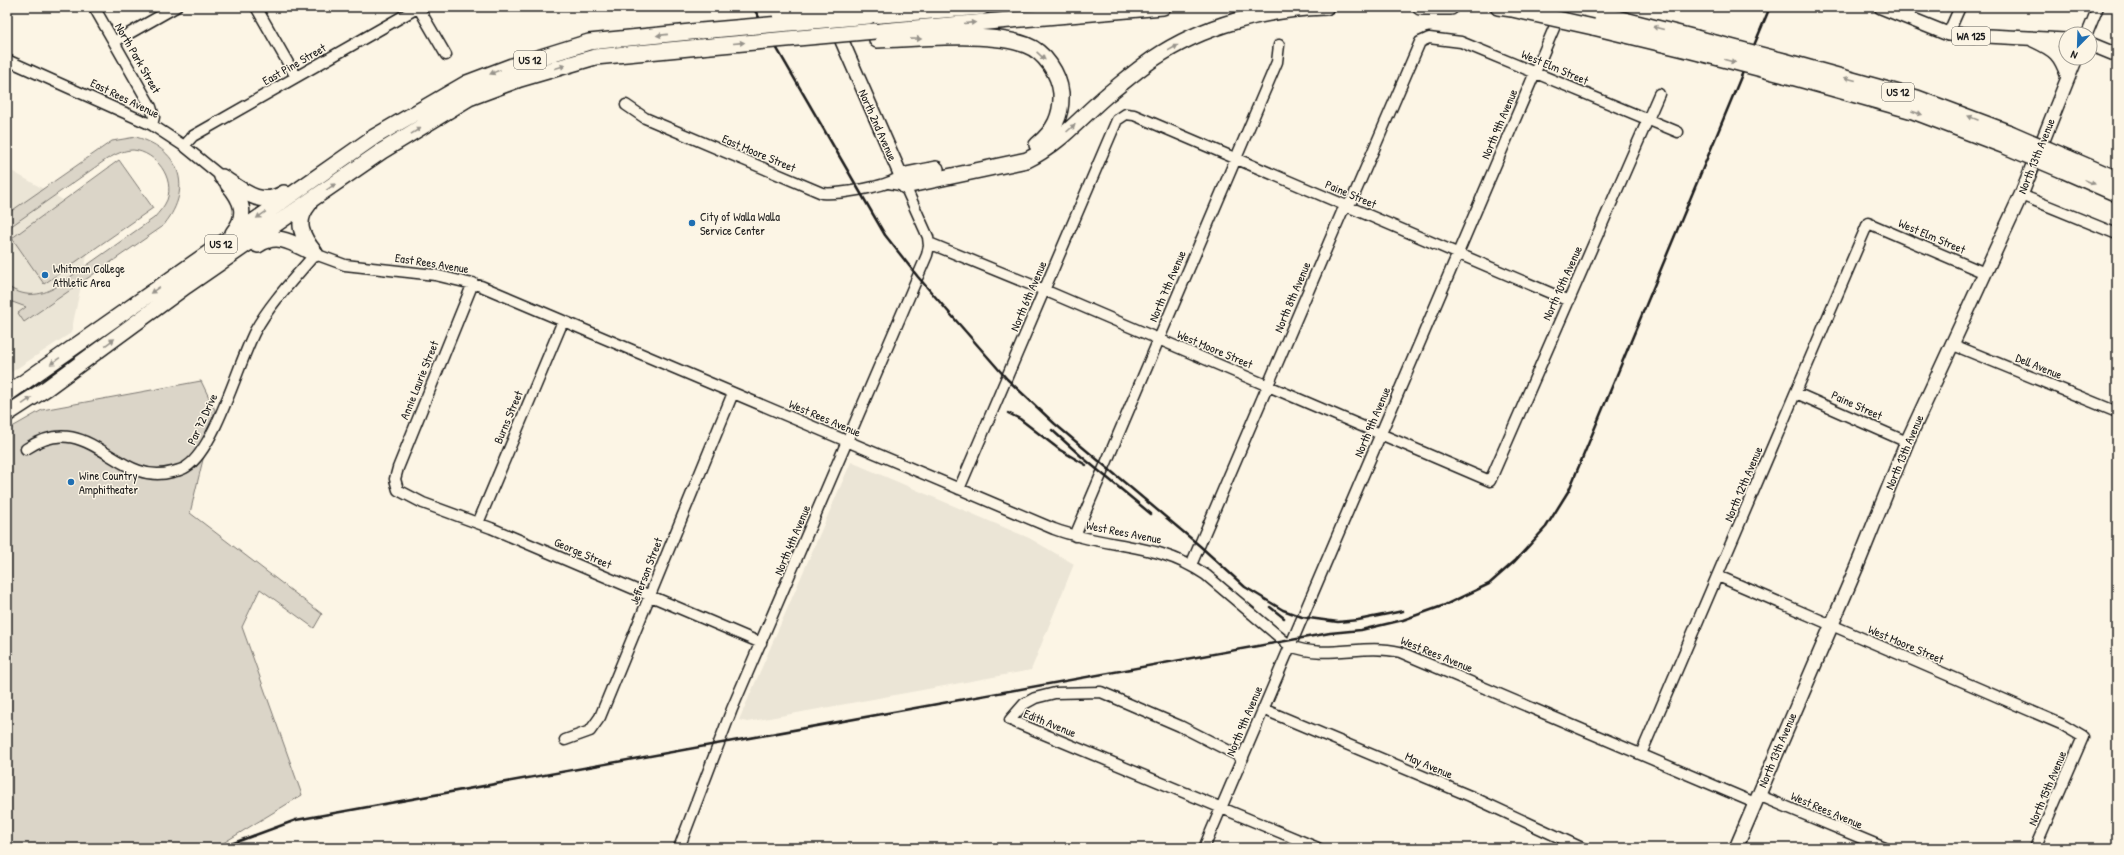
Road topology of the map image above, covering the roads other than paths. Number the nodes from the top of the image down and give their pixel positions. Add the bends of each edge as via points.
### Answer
1 (94, 7) edge
2 (176, 7) edge
3 (256, 7) edge
4 (418, 7) edge
5 (827, 7) edge
6 (848, 7) edge
7 (982, 7) edge
8 (1163, 7) edge
9 (1326, 7) edge
10 (1420, 7) edge
11 (1451, 7) edge
12 (1563, 7) edge
13 (1573, 7) edge
14 (1881, 7) edge
15 (1960, 7) edge
16 (2098, 7) edge
17 (1505, 8) edge
18 (1595, 19) junction
19 (2090, 26) edge
20 (701, 31) junction
21 (1948, 34) junction
22 (876, 36) junction
23 (2026, 37) junction
24 (2058, 39) edge
25 (114, 42) junction
26 (1420, 42) joint
27 (1279, 45) dead end
28 (2098, 47) edge
29 (446, 55) dead end
30 (2117, 55) edge
31 (7, 60) edge
32 (2073, 66) edge
33 (1535, 72) junction
34 (296, 77) junction
35 (2068, 77) junction
36 (1659, 94) dead end
37 (626, 105) dead end
38 (1123, 114) joint
39 (1648, 119) junction
40 (152, 124) junction
41 (1678, 132) dead end
42 (184, 146) junction
43 (349, 154) junction
44 (1236, 158) junction
45 (2065, 164) junction
46 (222, 177) junction
47 (2117, 179) edge
48 (898, 182) junction
49 (2117, 194) edge
50 (2021, 195) junction
51 (315, 198) junction
52 (1347, 206) junction
53 (1868, 223) joint
54 (2117, 234) edge
55 (228, 239) junction
56 (929, 243) junction
57 (1458, 253) junction
58 (315, 254) junction
59 (1985, 274) junction
60 (473, 283) junction
61 (186, 286) junction
62 (1044, 290) junction
63 (1569, 301) junction
64 (563, 321) junction
65 (1159, 339) junction
66 (1951, 344) junction
67 (1269, 386) junction
68 (733, 393) junction
69 (1796, 393) junction
70 (7, 394) edge
71 (2117, 412) edge
72 (7, 414) edge
73 (1381, 434) junction
74 (848, 441) junction
75 (1907, 442) junction
76 (26, 449) dead end
77 (1490, 481) joint
78 (396, 488) joint
79 (959, 489) junction
80 (478, 523) junction
81 (1075, 536) junction
82 (1191, 565) junction
83 (1718, 576) junction
84 (650, 596) junction
85 (1830, 626) junction
86 (761, 643) junction
87 (1290, 646) junction
88 (1263, 709) junction
89 (2083, 737) joint
90 (565, 740) dead end
91 (1641, 754) junction
92 (1243, 758) junction
93 (1757, 799) junction
94 (1222, 807) junction
95 (679, 848) edge
96 (1204, 848) edge
97 (1318, 848) edge
98 (1582, 848) edge
99 (1736, 848) edge
100 (1885, 848) edge
101 (2036, 848) edge

1 - 25 street, North Park Street
2 - 25 street
3 - 34 street
4 - 29 street
4 - 34 street, East Pine Street
5 - 48 main road, North 2nd Avenue
6 - 20 highway, bridge via 774,14
7 - 20 highway, US 12, bridge
22 -> 8 highway
48 -> 9 highway via 1027,160 1044,152 1107,96 1154,59 1191,38 1235,21 1275,11
10 - 11 highway
12 - 33 street, North 9th Avenue
13 - 18 highway, US 12
14 - 21 main road, WA 125
15 - 21 street
16 - 19 street
17 - 18 highway, US 12, bridge
18 - 45 highway, US 12, bridge via 1785,68 2007,140
20 -> 43 highway, US 12 via 590,42 512,66 467,84
21 - 23 main road, WA 125
22 -> 48 highway via 1010,40 1028,46 1042,55 1060,84 1059,118 1051,133 1037,145 1018,154
51 -> 22 highway, US 12, bridge via 382,151 476,96 520,79 595,57 795,38
23 - 24 main road, WA 125
23 - 35 main road, WA 125 via 2056,53 2062,60
25 - 40 street, North Park Street via 151,107 154,117
26 - 33 street, West Elm Street via 1429,38 1461,42
26 - 52 street, North 8th Avenue via 1352,200
27 - 44 street, North 7th Avenue via 1277,62
28 - 30 main road
31 - 40 street, East Rees Avenue
32 - 35 main road, North 13th Avenue
33 - 39 street, West Elm Street
33 - 57 street, North 9th Avenue
34 - 42 street, East Pine Street via 193,136
35 - 50 main road, North 13th Avenue
36 - 39 street, North 10th Avenue
37 - 48 street, East Moore Street via 645,118 822,193 833,194
38 - 44 street, Paine Street via 1134,115
38 - 62 street, North 6th Avenue via 1117,120
39 - 41 street, West Elm Street
39 - 63 street, North 10th Avenue
40 - 42 street, East Rees Avenue
42 - 46 street, East Rees Avenue
43 - 46 highway via 272,200 255,197
43 -> 55 highway, US 12
44 - 52 street, Paine Street
44 - 65 street, North 7th Avenue
45 - 47 highway, US 12
45 -> 49 highway, US 12
46 - 55 highway via 239,198 243,209 240,224
48 - 56 street, North 2nd Avenue
50 - 54 street
50 - 59 main road, North 13th Avenue
51 - 58 highway via 305,210 300,231
51 - 61 highway, US 12
52 - 57 street, Paine Street
52 - 67 street, North 8th Avenue via 1342,212
53 - 59 street, West Elm Street
53 - 69 street, North 12th Avenue
55 -> 70 highway, US 12
56 - 62 street, West Moore Street
56 - 74 street, North 4th Avenue via 925,260
57 - 63 street, Paine Street
57 - 73 street, North 9th Avenue
58 - 60 street, East Rees Avenue via 345,265 435,274
58 - 61 highway via 280,238 266,239
58 - 76 street, Par 72 Drive via 281,292 263,317 210,437 203,450 185,468 167,473 142,471 82,440 69,436 47,438
59 - 66 main road, North 13th Avenue
60 - 64 street, East Rees Avenue
60 - 78 street, Annie Laurie Street via 398,468
72 -> 61 highway, US 12 via 47,388
62 - 65 street, West Moore Street
62 - 79 street, North 6th Avenue
63 - 77 street, North 10th Avenue
64 - 68 street, West Rees Avenue
64 - 80 street, Burns Street
65 - 67 street, West Moore Street
65 - 81 street, North 7th Avenue
66 - 71 street, Dell Avenue
66 - 75 main road, North 13th Avenue
67 - 73 street, West Moore Street
67 - 82 street, North 8th Avenue
68 - 74 street, West Rees Avenue
68 - 84 street, Jefferson Street
69 - 75 street, Paine Street
69 - 83 street, North 12th Avenue
73 - 77 street, West Moore Street
73 - 87 street, North 9th Avenue
74 - 79 street, West Rees Avenue
74 - 86 street, North 4th Avenue
75 - 85 main road, North 13th Avenue
78 - 80 street, George Street via 404,495
79 - 81 street, West Rees Avenue
80 - 84 street, George Street
81 - 82 street, West Rees Avenue via 1150,549
82 - 87 street, West Rees Avenue
83 - 85 street, West Moore Street
83 - 91 street, North 12th Avenue
84 - 86 street, George Street
84 - 90 street, Jefferson Street via 595,726 585,734
85 - 89 street, West Moore Street via 2062,724
85 - 93 main road, North 13th Avenue
86 - 95 street, North 4th Avenue via 727,721
87 - 88 street, North 9th Avenue
87 - 91 street, West Rees Avenue via 1326,653 1375,648 1400,652
88 - 92 street, North 9th Avenue
88 - 98 street, May Avenue via 1470,796
89 - 101 street, North 15th Avenue
91 - 93 street, West Rees Avenue
92 - 94 street, North 9th Avenue
92 - 94 street, Edith Avenue via 1180,726 1101,692 1055,693 1035,698 1024,704 1010,720
93 - 99 main road, North 13th Avenue
93 - 100 street, West Rees Avenue
94 - 96 street, North 9th Avenue
94 - 97 street, Edith Avenue

